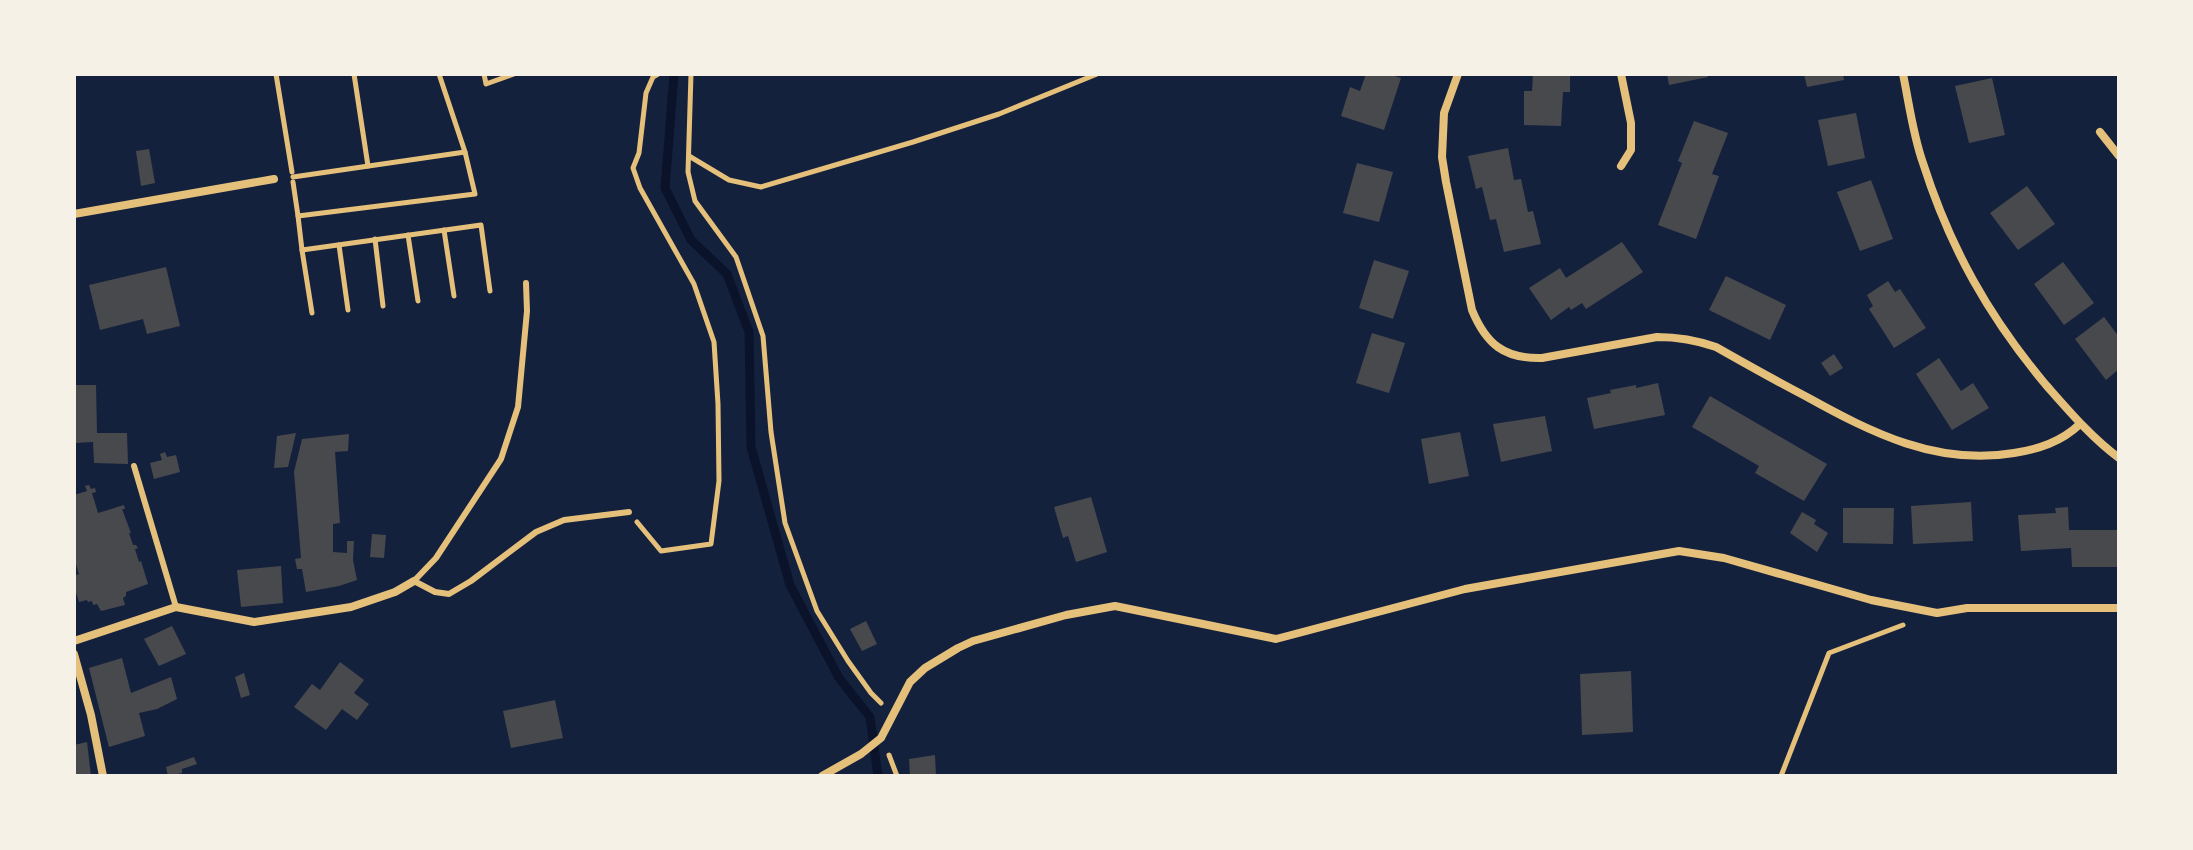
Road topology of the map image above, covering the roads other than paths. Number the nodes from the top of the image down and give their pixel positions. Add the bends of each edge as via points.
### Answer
1 (1458, 74) edge
2 (1621, 74) edge
3 (1903, 74) edge
4 (2100, 132) dead end
5 (2119, 156) edge
6 (1621, 166) dead end
7 (274, 179) dead end
8 (74, 214) edge
9 (526, 283) dead end
10 (2080, 424) junction
11 (2117, 453) edge
12 (134, 466) dead end
13 (629, 512) road end
14 (414, 581) junction
15 (176, 607) junction
16 (2119, 608) edge
17 (74, 641) edge
18 (74, 654) edge
19 (103, 776) edge
20 (822, 776) edge

1 - 10 street via 1444,113 1446,182 1472,310 1485,336 1511,355 1542,358 1657,337 1696,340 1860,426 1944,454 1972,457 2033,450 2054,443
2 - 6 street via 1631,123 1631,150
3 - 10 street via 1922,161 1966,271 2032,367
4 - 5 street
7 - 8 street
9 - 14 lane via 518,407 501,459 436,558
10 - 11 street
12 - 15 lane
13 - 14 lane via 564,520 536,532 449,594
14 - 15 street via 351,607 254,622
15 - 17 street
16 - 20 street via 1967,608 1937,613 1679,551 1465,589 1276,639 1115,606 958,648 910,682 881,738
18 - 19 street

